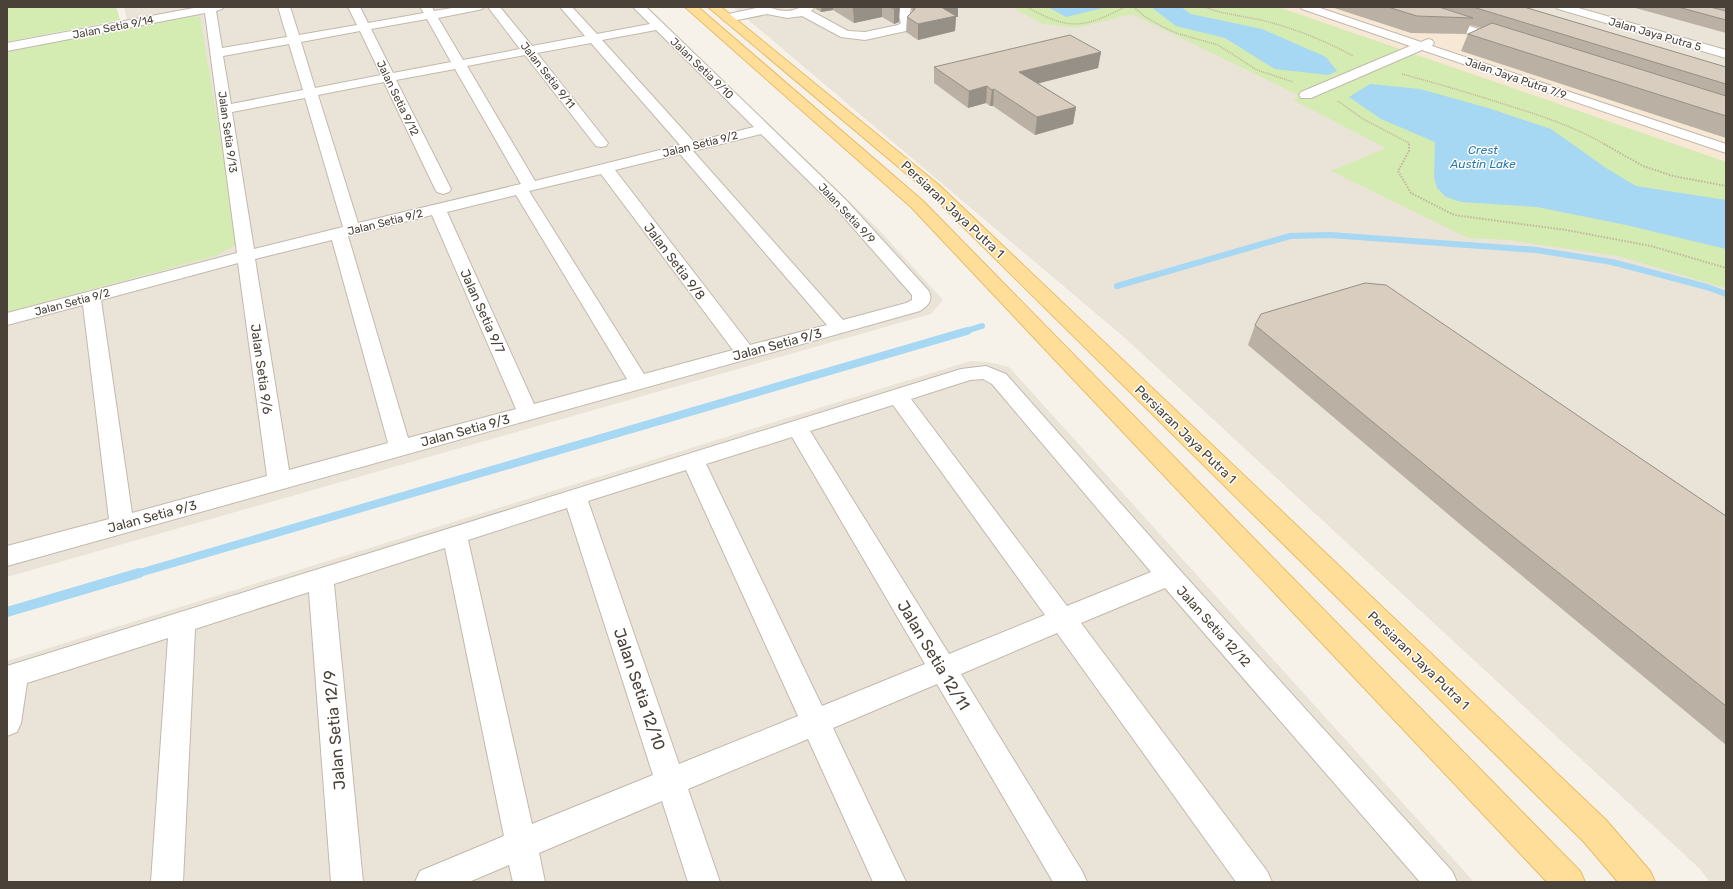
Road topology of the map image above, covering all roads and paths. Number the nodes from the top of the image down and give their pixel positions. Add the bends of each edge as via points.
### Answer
1 (138, 7) edge
2 (284, 7) edge
3 (354, 7) edge
4 (478, 7) edge
5 (494, 7) edge
6 (566, 7) edge
7 (639, 7) edge
8 (690, 7) edge
9 (905, 7) edge
10 (1026, 7) edge
11 (1125, 7) edge
12 (1134, 7) edge
13 (1204, 7) edge
14 (1306, 7) edge
15 (1397, 7) edge
16 (1562, 7) edge
17 (1604, 7) edge
18 (214, 8) edge
19 (768, 9) edge
20 (806, 9) edge
21 (428, 11) edge
22 (721, 13) edge
23 (1482, 20) edge
24 (144, 21) junction
25 (658, 26) junction
26 (364, 27) junction
27 (1462, 28) junction
28 (594, 38) junction
29 (294, 40) junction
30 (1718, 40) edge
31 (1515, 44) edge
32 (1421, 46) junction
33 (7, 47) edge
34 (528, 51) junction
35 (217, 53) junction
36 (1726, 54) edge
37 (459, 64) junction
38 (1372, 67) junction
39 (388, 78) junction
40 (1331, 85) junction
41 (310, 93) junction
42 (1306, 95) dead end
43 (1616, 100) edge
44 (1602, 107) junction
45 (225, 109) junction
46 (765, 129) junction
47 (601, 143) dead end
48 (686, 148) junction
49 (1726, 149) edge
50 (605, 168) junction
51 (1726, 186) edge
52 (525, 187) junction
53 (443, 189) dead end
54 (438, 209) junction
55 (346, 231) junction
56 (246, 256) junction
57 (1726, 268) edge
58 (91, 297) junction
59 (921, 302) joint
60 (7, 319) edge
61 (838, 328) junction
62 (745, 353) junction
63 (640, 382) junction
64 (898, 396) junction
65 (528, 413) junction
66 (797, 427) junction
67 (400, 448) junction
68 (693, 460) junction
69 (279, 481) junction
70 (575, 497) junction
71 (122, 524) junction
72 (455, 535) junction
73 (7, 556) edge
74 (1168, 575) junction
75 (321, 578) junction
76 (1062, 619) junction
77 (182, 622) junction
78 (942, 669) junction
79 (11, 676) edge
80 (815, 722) junction
81 (7, 723) edge
82 (671, 782) junction
83 (521, 844) junction
84 (167, 882) edge
85 (347, 882) edge
86 (431, 882) edge
87 (529, 882) edge
88 (704, 882) edge
89 (890, 882) edge
90 (1071, 882) edge
91 (1256, 882) edge
92 (1441, 882) edge
93 (1569, 882) edge
94 (1640, 882) edge

1 - 24 street
2 - 29 street
3 - 26 street, Jalan Setia 9/12
4 - 21 street
5 - 34 street, Jalan Setia 9/11
6 - 28 street
7 - 25 street, Jalan Setia 9/10
8 - 93 main road, Persiaran Jaya Putra 1 via 917,204
9 - 20 street via 907,24 902,28 865,36 845,34
10 - 11 path via 1060,23 1076,25 1099,20
12 - 40 path via 1161,26 1218,45 1269,75 1285,80
13 - 38 path via 1217,13 1285,26 1341,49
14 - 32 street, Jalan Jaya Putra 7/9
15 - 27 street
16 - 36 street, Jalan Jaya Putra 5
17 - 30 street
18 - 24 street, Jalan Setia 9/14
18 - 35 street, Jalan Setia 9/13
19 - 20 street via 784,15
19 - 22 street
21 - 26 street
21 - 37 street
22 - 94 main road, Persiaran Jaya Putra 1 via 934,188 1595,831
23 - 27 street
24 - 33 street, Jalan Setia 9/14
25 - 28 street
25 - 46 street, Jalan Setia 9/10
26 - 29 street
26 - 39 street, Jalan Setia 9/12
27 - 31 street
27 - 32 street
28 - 34 street
28 - 48 street
29 - 35 street
29 - 41 street
32 - 38 street
32 - 44 street, Jalan Jaya Putra 7/9
34 - 37 street
34 - 47 street, Jalan Setia 9/11
35 - 45 street, Jalan Setia 9/13
37 - 39 street
37 - 52 street
38 - 40 street
38 - 51 path via 1462,90 1540,116 1588,134 1643,166 1673,176
39 - 41 street
39 - 53 street, Jalan Setia 9/12
40 - 42 street
40 - 57 path via 1345,107 1409,143 1409,151 1398,171 1411,193 1454,215 1574,231 1651,246
41 - 45 street
41 - 55 street
43 - 44 street
44 - 49 street, Jalan Jaya Putra 7/9
45 - 56 street, Jalan Setia 9/13
46 - 48 street, Jalan Setia 9/2
46 - 59 street, Jalan Setia 9/9 via 840,203 921,294
48 - 50 street, Jalan Setia 9/2
48 - 61 street
50 - 52 street, Jalan Setia 9/2
50 - 62 street, Jalan Setia 9/8
52 - 54 street, Jalan Setia 9/2
52 - 63 street
54 - 55 street, Jalan Setia 9/2
54 - 65 street, Jalan Setia 9/7
55 - 56 street, Jalan Setia 9/2
55 - 67 street
56 - 58 street, Jalan Setia 9/2
56 - 69 street, Jalan Setia 9/6
58 - 60 street, Jalan Setia 9/2
58 - 71 street
59 - 61 street, Jalan Setia 9/3 via 913,307
61 - 62 street, Jalan Setia 9/3
62 - 63 street, Jalan Setia 9/3
63 - 65 street, Jalan Setia 9/3
64 - 66 street
64 - 74 street, Jalan Setia 12/12 via 968,374 986,372 999,379
64 - 76 street
65 - 67 street, Jalan Setia 9/3
66 - 68 street
66 - 78 street, Jalan Setia 12/11
67 - 69 street, Jalan Setia 9/3
68 - 70 street
68 - 80 street
69 - 71 street, Jalan Setia 9/3
70 - 72 street
70 - 82 street, Jalan Setia 12/10
71 - 73 street, Jalan Setia 9/3
72 - 75 street
72 - 83 street
74 - 76 street
74 - 92 street, Jalan Setia 12/12
75 - 77 street
75 - 85 street, Jalan Setia 12/9
76 - 78 street
76 - 91 street
77 - 79 street
77 - 84 street
78 - 80 street
78 - 90 street, Jalan Setia 12/11
79 - 81 street
80 - 82 street
80 - 89 street
82 - 83 street
82 - 88 street, Jalan Setia 12/10
83 - 86 street
83 - 87 street

